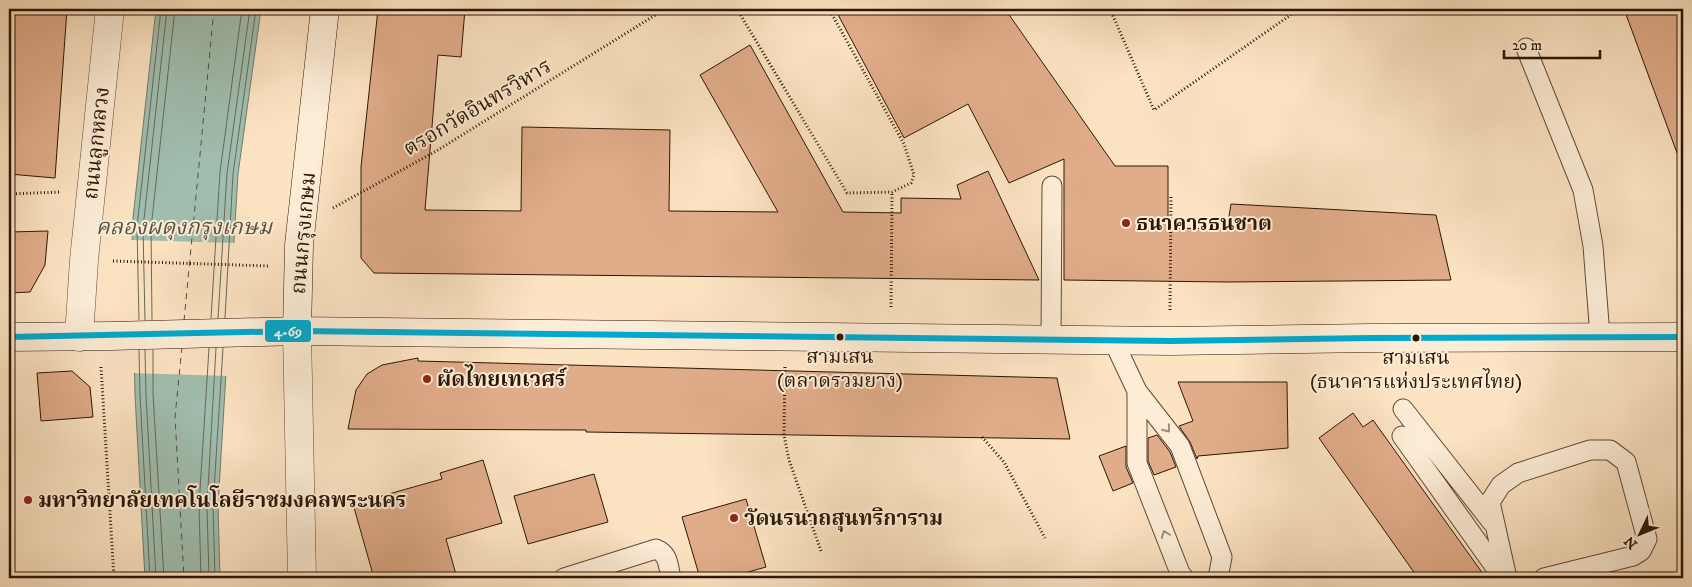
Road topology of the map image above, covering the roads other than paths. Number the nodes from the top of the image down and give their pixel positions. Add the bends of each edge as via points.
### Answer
1 (110, 9) edge
2 (325, 9) edge
3 (1526, 48) dead end
4 (1052, 186) dead end
5 (297, 331) junction
6 (97, 336) junction
7 (1600, 336) junction
8 (9, 337) edge
9 (1683, 337) edge
10 (1051, 340) junction
11 (1113, 340) junction
12 (1137, 391) junction
13 (1403, 409) dead end
14 (1402, 436) dead end
15 (1495, 526) junction
16 (302, 578) edge
17 (564, 578) edge
18 (671, 578) edge
19 (1184, 578) edge
20 (1218, 578) edge
21 (1503, 578) edge
22 (1507, 578) edge
23 (1517, 578) edge
24 (1544, 578) edge

1 - 6 main road, ถนนลูกหลวง via 84,260
2 - 5 main road, ถนนกรุงเกษม via 297,266
3 - 7 lane via 1583,190 1593,246
4 - 10 lane
5 - 6 main road
5 - 10 main road
5 - 16 main road, ถนนกรุงเกษม
6 - 8 main road
7 - 9 main road
7 - 11 main road
10 - 11 main road
11 - 12 lane
19 -> 12 lane via 1137,463
12 -> 20 lane via 1180,446 1222,557
13 - 15 lane
14 - 21 lane
15 - 22 lane
15 - 23 lane via 1509,543
15 - 24 lane via 1490,502 1500,485 1518,473 1590,450 1610,450 1626,462 1647,539 1641,551
17 - 18 lane via 656,549 667,557

